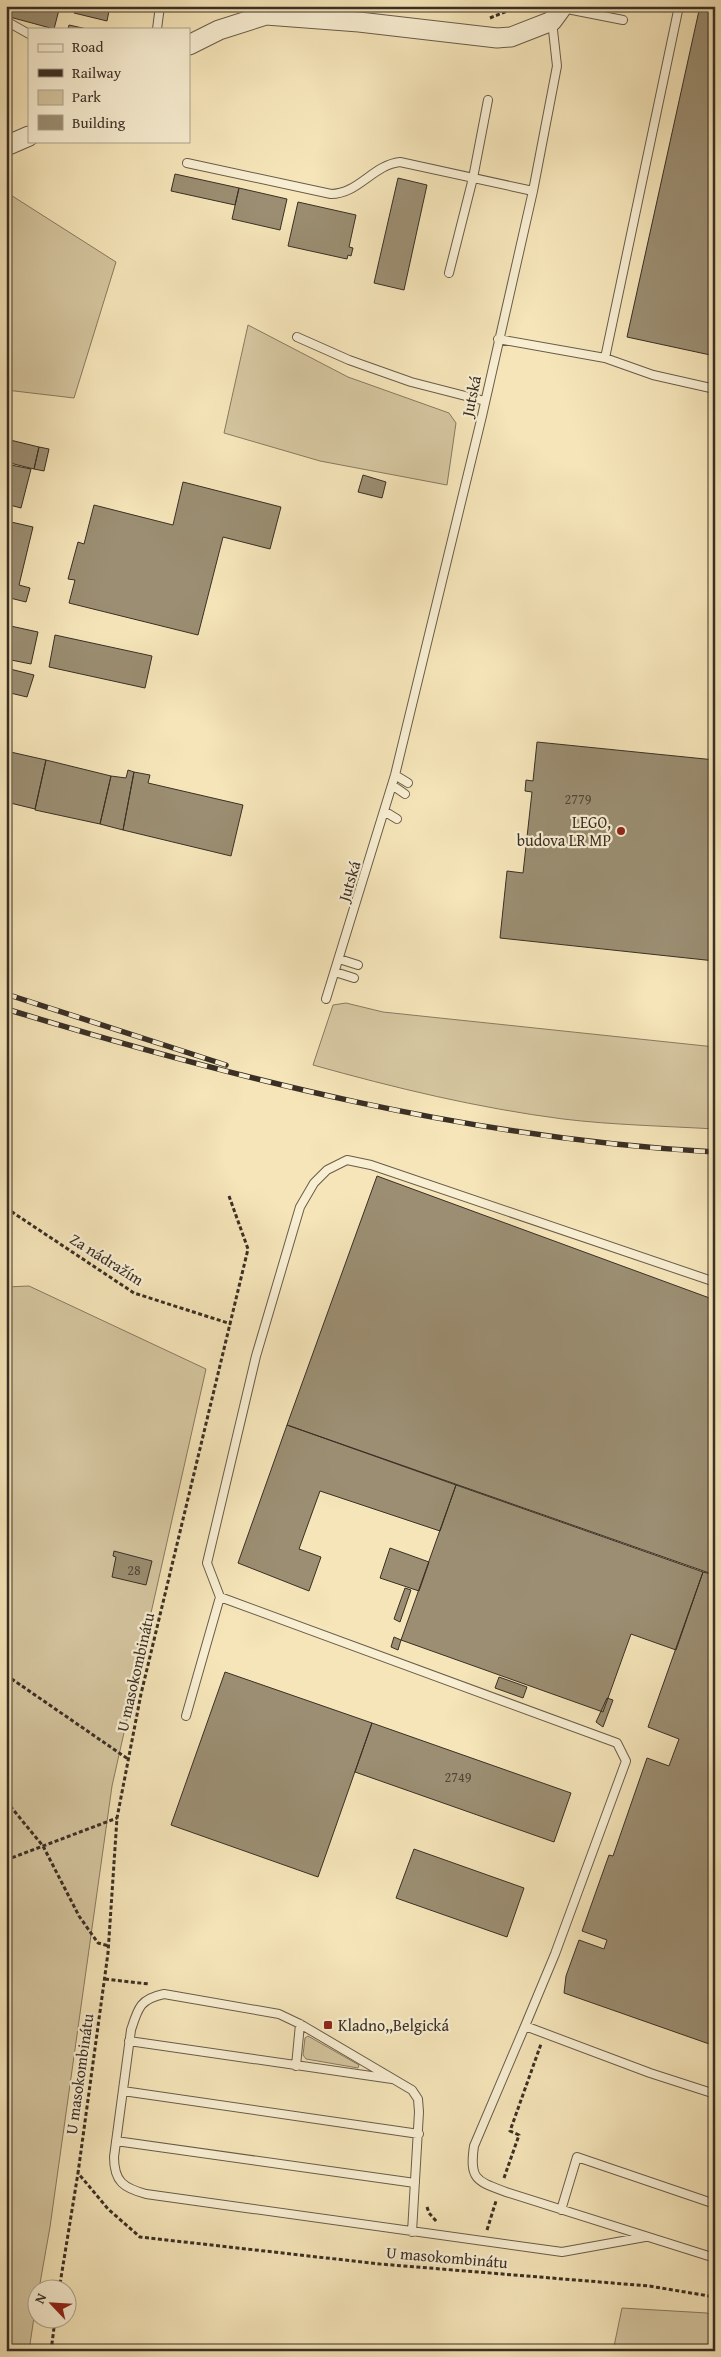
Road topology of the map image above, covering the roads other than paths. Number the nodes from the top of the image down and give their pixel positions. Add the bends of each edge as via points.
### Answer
1 (160, 6) edge
2 (678, 6) edge
3 (559, 12) edge
4 (623, 20) dead end
5 (6, 21) edge
6 (157, 28) edge
7 (28, 33) edge
8 (190, 44) edge
9 (488, 100) dead end
10 (28, 136) edge
11 (6, 146) edge
12 (187, 163) dead end
13 (473, 178) junction
14 (532, 191) junction
15 (449, 273) dead end
16 (297, 337) dead end
17 (498, 339) junction
18 (605, 358) junction
19 (715, 389) edge
20 (485, 401) junction
21 (395, 775) junction
22 (408, 783) dead end
23 (392, 785) junction
24 (405, 794) dead end
25 (384, 811) junction
26 (397, 819) dead end
27 (339, 959) junction
28 (358, 966) dead end
29 (335, 972) junction
30 (354, 978) dead end
31 (326, 999) dead end
32 (715, 1282) edge
33 (220, 1597) junction
34 (186, 1716) dead end
35 (300, 2024) junction
36 (525, 2026) junction
37 (129, 2041) junction
38 (296, 2066) junction
39 (398, 2080) junction
40 (123, 2091) junction
41 (715, 2094) edge
42 (419, 2134) junction
43 (116, 2141) junction
44 (415, 2183) junction
45 (715, 2204) edge
46 (561, 2210) junction
47 (412, 2232) junction
48 (646, 2237) junction
49 (715, 2258) edge

1 - 6 lane
2 - 18 lane
3 - 4 lane
3 - 8 street via 511,37 497,38 266,15 219,30
3 - 14 lane, Jutská via 557,66
5 - 7 lane
9 - 13 lane
10 - 11 street
12 - 13 lane via 331,194 352,189 391,163 400,162
13 - 14 lane
13 - 15 lane
14 - 17 lane, Jutská
16 - 20 lane via 411,382
17 - 18 lane
17 - 20 lane, Jutská
18 - 19 lane via 653,375
20 - 21 lane, Jutská
21 - 22 lane
21 - 23 lane, Jutská
23 - 24 lane
23 - 25 lane, Jutská
25 - 26 lane
25 - 27 lane, Jutská
27 - 28 lane
27 - 29 lane, Jutská
29 - 30 lane
29 - 31 lane, Jutská
32 - 33 lane via 371,1165 347,1160 327,1170 314,1183 300,1207 256,1356 207,1563
33 - 34 lane
33 - 36 lane via 617,1743 626,1762 556,1954
35 - 37 lane via 279,2014 164,1994 149,1997 138,2010
35 - 38 lane
35 - 39 lane
36 - 41 lane
36 - 46 lane via 474,2146 471,2165 480,2182
37 - 38 lane
37 - 40 lane
38 - 39 lane
39 - 42 lane via 418,2099
40 - 42 lane
40 - 43 lane
42 - 44 lane
43 - 44 lane
43 - 47 lane via 114,2171 131,2190
44 - 47 lane
45 - 46 lane via 577,2157
46 - 48 lane
47 - 48 lane via 562,2252
48 - 49 lane

